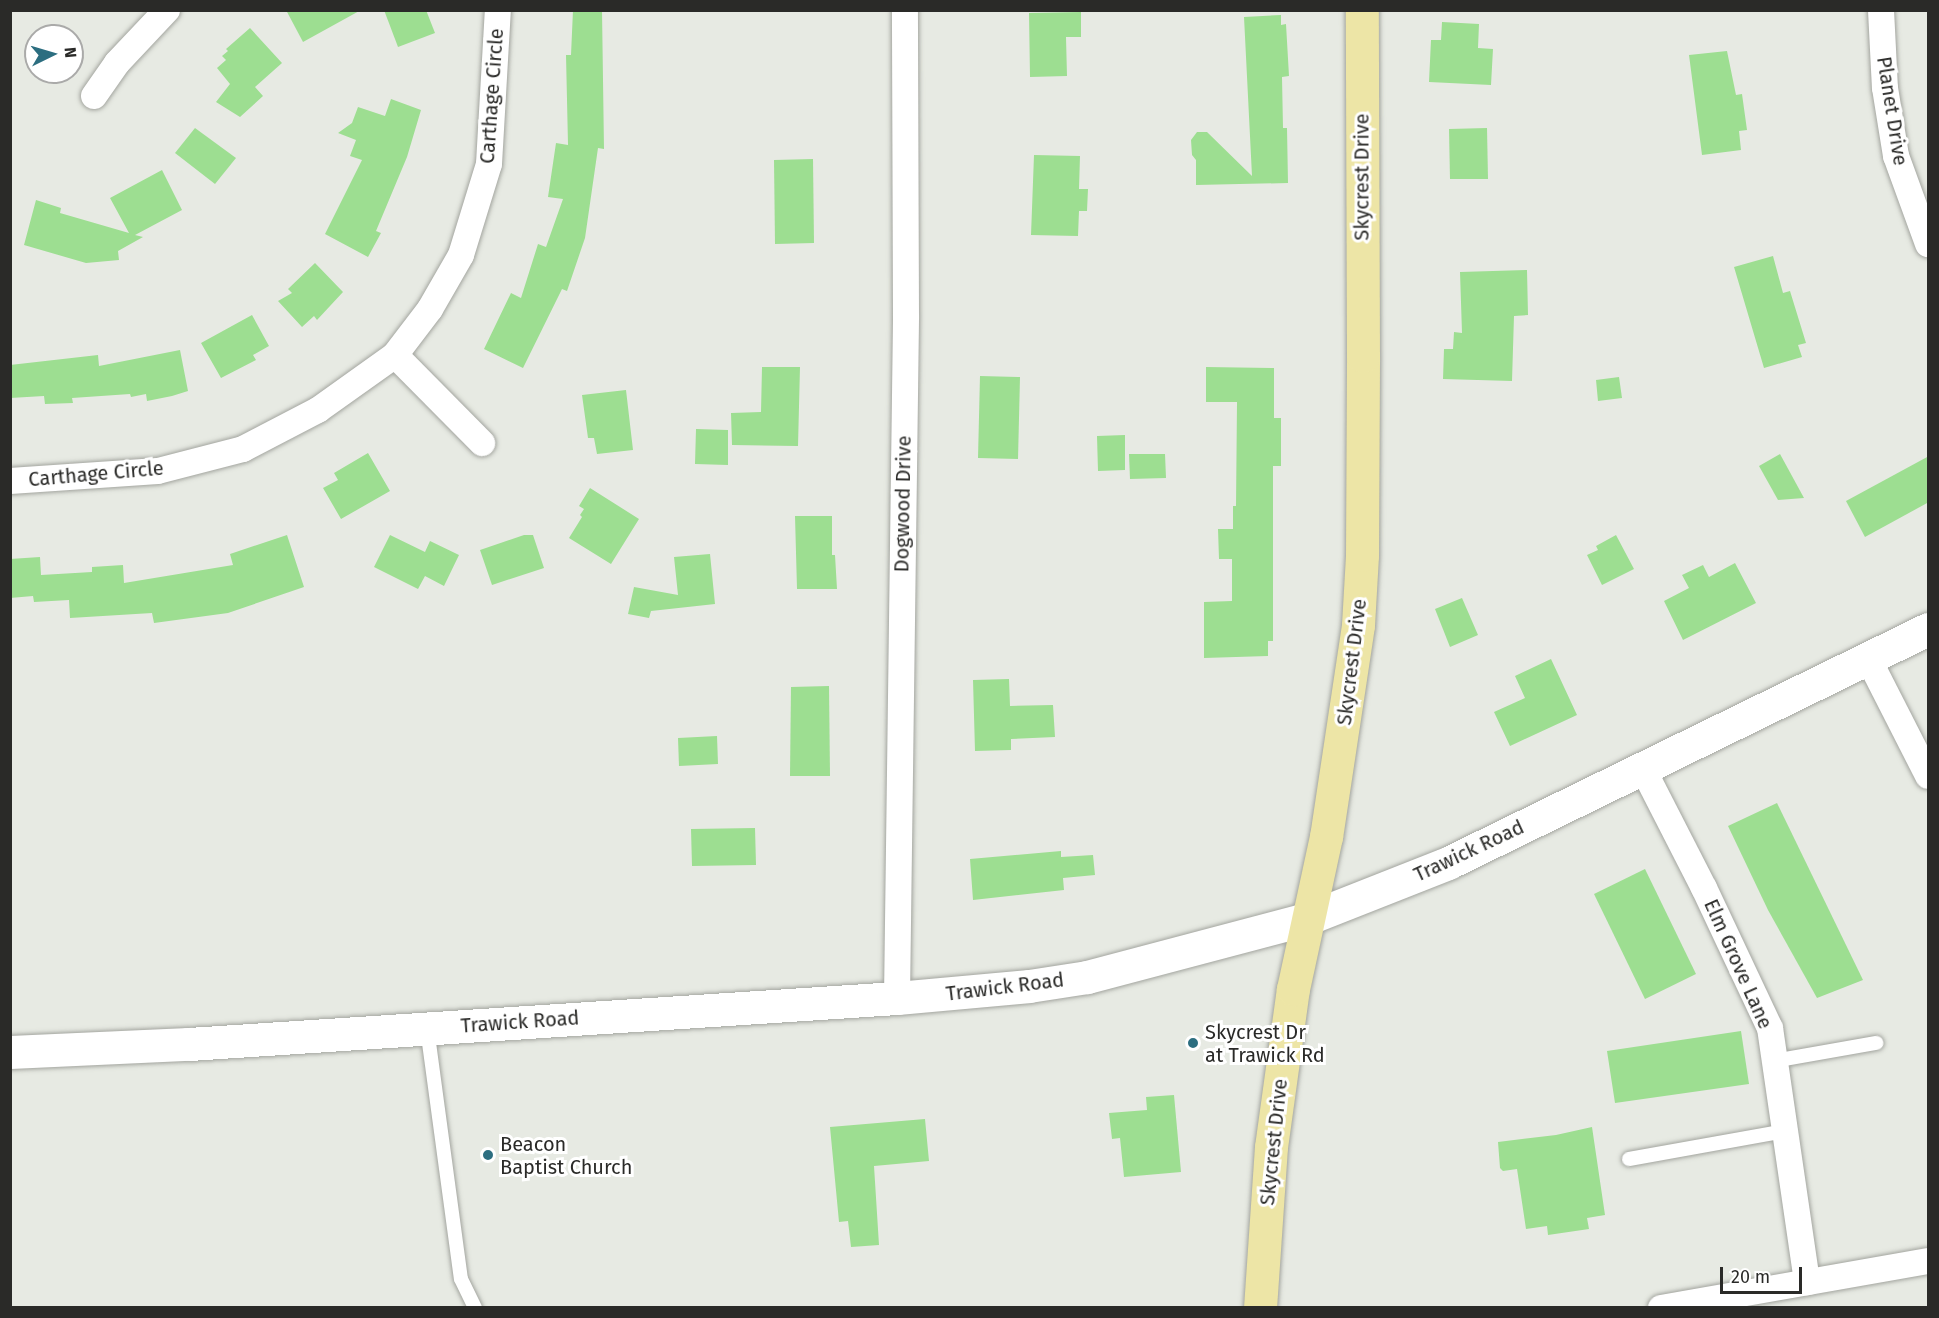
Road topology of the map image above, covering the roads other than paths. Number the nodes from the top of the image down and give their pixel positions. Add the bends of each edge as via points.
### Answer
1 (167, 10) edge
2 (498, 10) edge
3 (905, 10) edge
4 (1362, 10) edge
5 (1881, 10) edge
6 (94, 96) dead end
7 (1929, 244) edge
8 (395, 355) junction
9 (482, 443) dead end
10 (10, 481) edge
11 (1929, 629) edge
12 (1869, 660) junction
13 (1642, 767) junction
14 (1929, 776) edge
15 (1306, 919) junction
16 (897, 998) junction
17 (427, 1028) junction
18 (1876, 1043) dead end
19 (10, 1052) edge
20 (1774, 1061) junction
21 (1785, 1131) junction
22 (1629, 1159) dead end
23 (1929, 1261) edge
24 (1807, 1282) junction
25 (475, 1308) edge
26 (1260, 1308) edge
27 (1661, 1308) edge

1 - 6 street via 117,63
2 - 8 street, Carthage Circle via 489,164 461,255 430,309
3 - 16 street, Dogwood Drive via 906,316
4 - 15 main road, Skycrest Drive via 1361,583 1338,770
5 - 7 street, Planet Drive via 1885,88 1896,156
8 - 9 street
8 - 10 street, Carthage Circle via 318,410 243,449 158,471
11 - 12 street, Trawick Road
12 - 13 street, Trawick Road
12 - 14 street
13 - 15 street, Trawick Road via 1448,862
13 - 20 street, Elm Grove Lane via 1770,1028
15 - 16 street, Trawick Road via 1087,977
15 - 26 main road, Skycrest Drive via 1271,1147
16 - 17 street, Trawick Road
17 - 19 street, Trawick Road
17 - 25 lane via 461,1279
18 - 20 lane
20 - 21 street, Elm Grove Lane
21 - 22 lane
21 - 24 street, Elm Grove Lane
23 - 24 street
24 - 27 street

